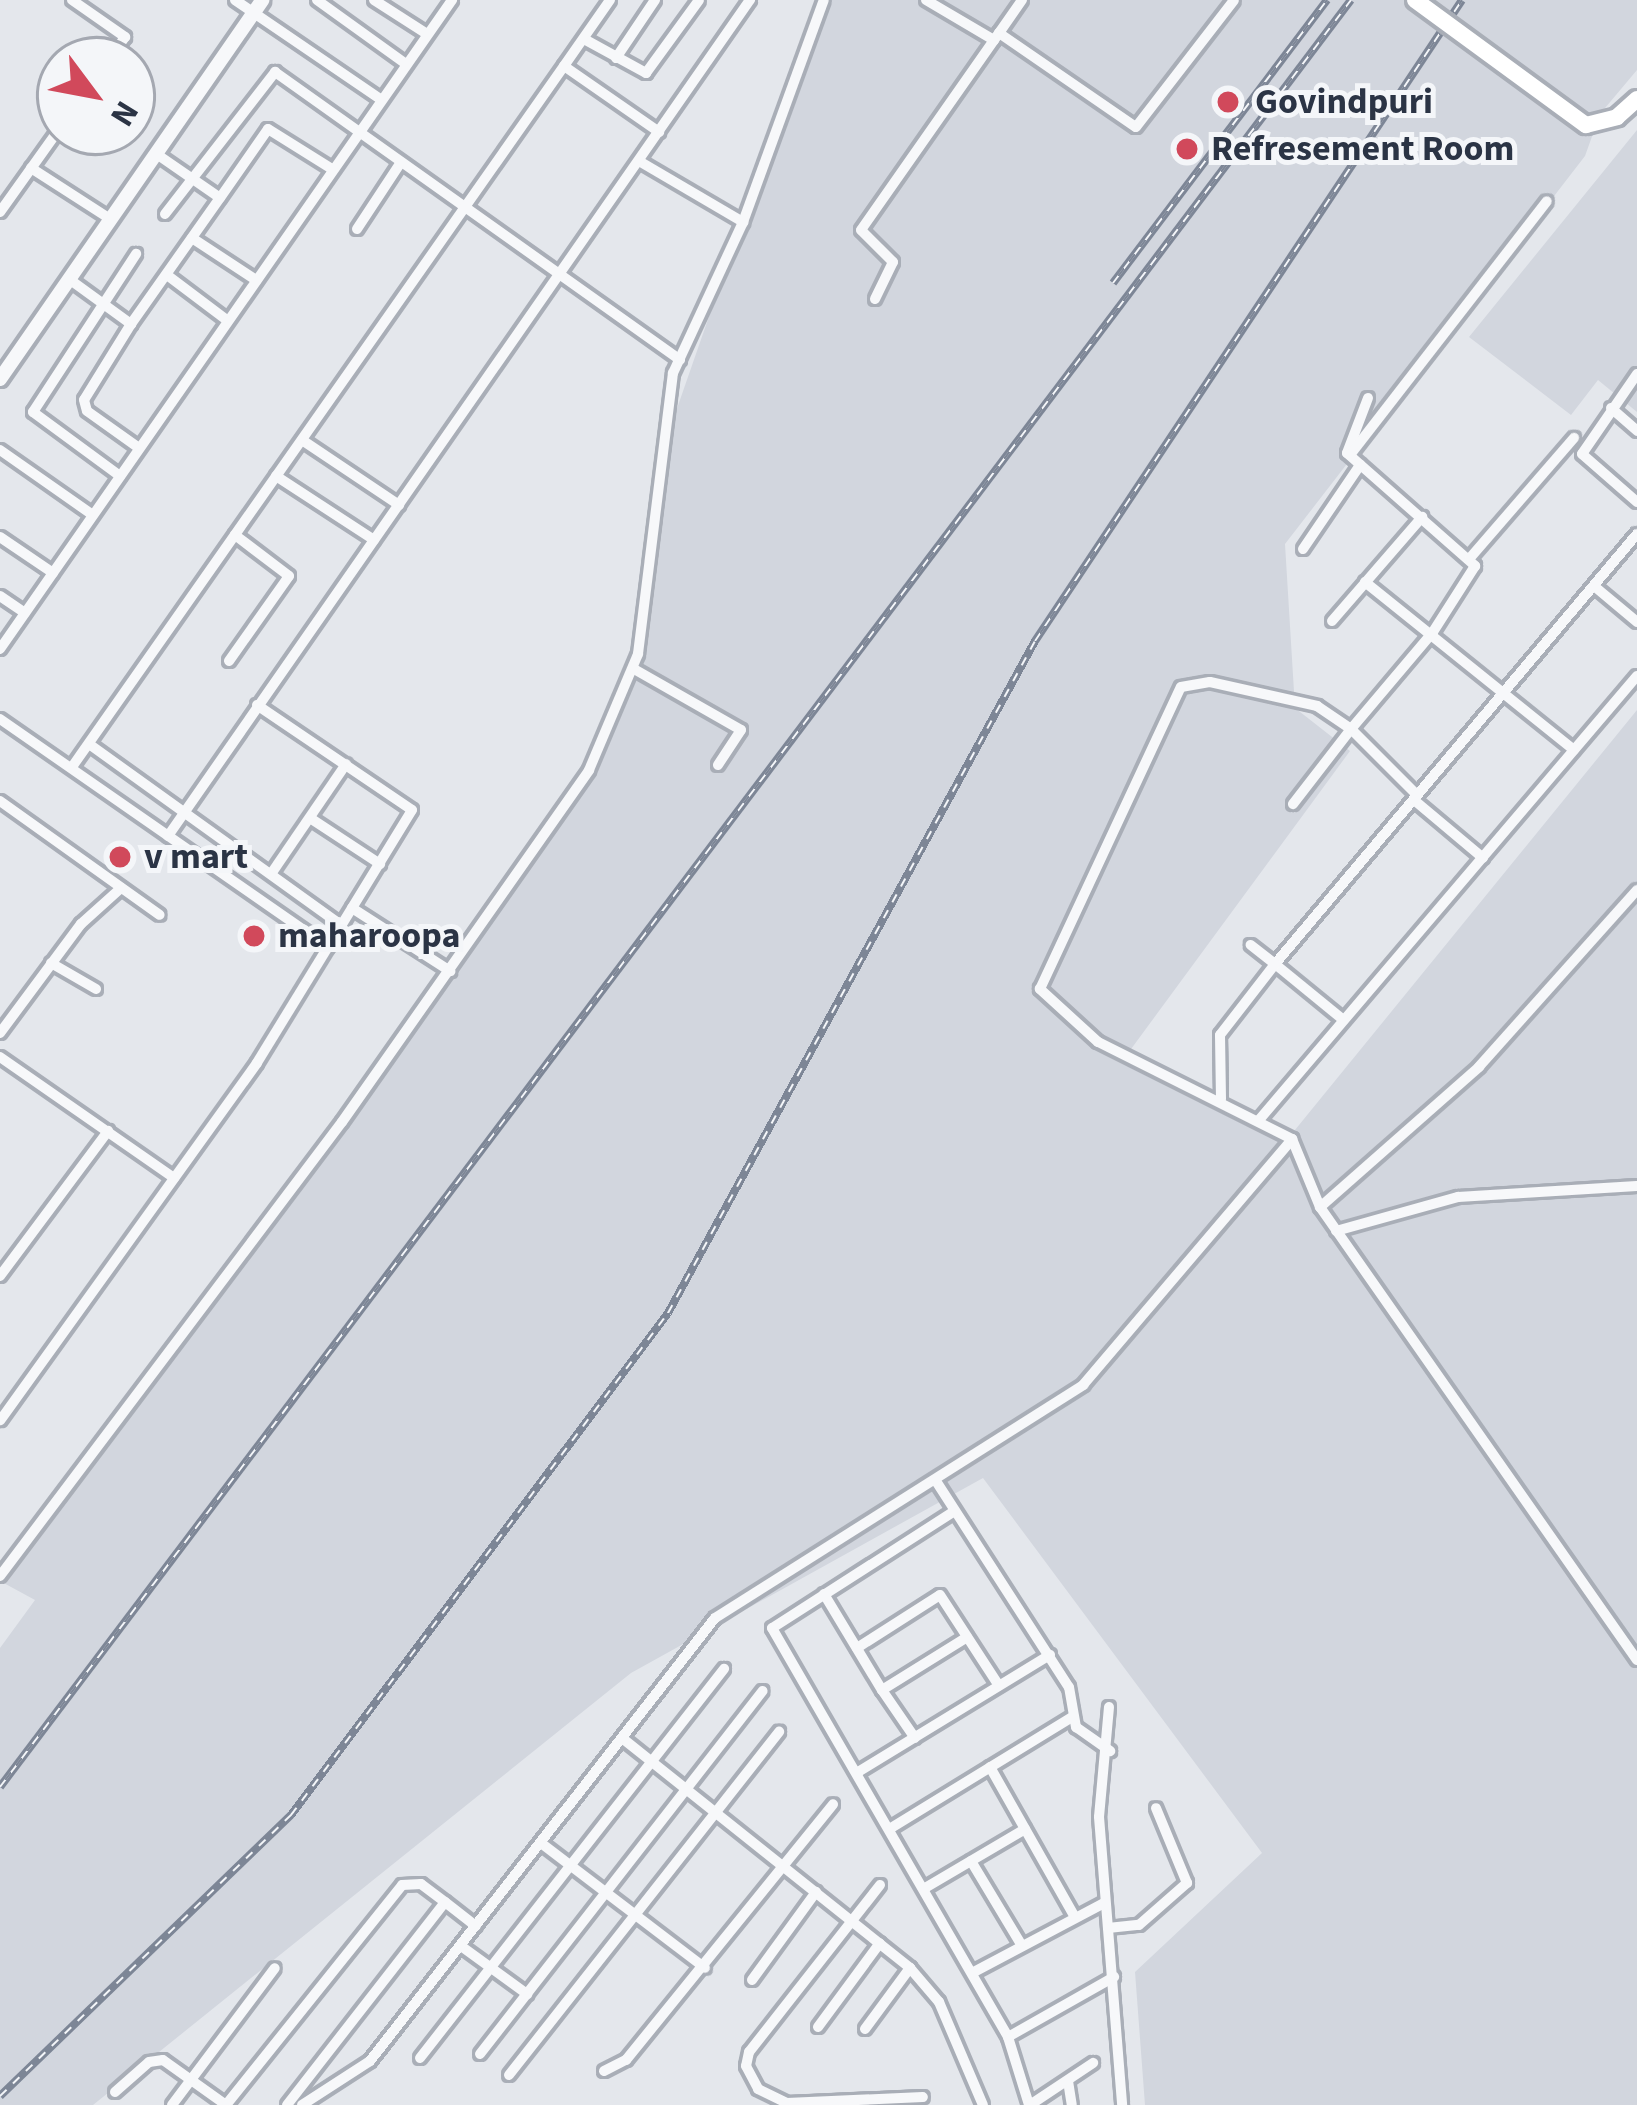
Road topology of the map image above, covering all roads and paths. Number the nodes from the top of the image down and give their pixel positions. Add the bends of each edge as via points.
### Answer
1 (72, 0) edge
2 (235, 0) edge
3 (317, 0) edge
4 (374, 0) edge
5 (452, 0) edge
6 (610, 0) edge
7 (655, 0) edge
8 (700, 0) edge
9 (824, 0) edge
10 (926, 0) edge
11 (1022, 0) edge
12 (1234, 0) edge
13 (1415, 0) edge
14 (747, 1) edge
15 (258, 6) edge
16 (427, 34) junction
17 (124, 36) edge
18 (996, 37) junction
19 (584, 38) junction
20 (616, 58) junction
21 (406, 64) junction
22 (564, 67) junction
23 (380, 99) junction
24 (1637, 99) edge
25 (358, 132) junction
26 (658, 132) junction
27 (158, 155) junction
28 (40, 156) edge
29 (639, 161) junction
30 (401, 162) junction
31 (31, 168) junction
32 (332, 169) junction
33 (191, 178) junction
34 (220, 198) junction
35 (1547, 201) dead end
36 (466, 206) junction
37 (0, 211) edge
38 (165, 214) dead end
39 (110, 219) junction
40 (743, 223) junction
41 (357, 229) dead end
42 (192, 238) junction
43 (136, 254) dead end
44 (561, 272) junction
45 (166, 275) junction
46 (69, 279) junction
47 (256, 280) junction
48 (874, 299) dead end
49 (103, 303) junction
50 (227, 321) junction
51 (131, 324) junction
52 (680, 359) junction
53 (1637, 374) edge
54 (0, 380) edge
55 (1368, 398) dead end
56 (1611, 408) junction
57 (1637, 431) edge
58 (1574, 438) dead end
59 (302, 440) junction
60 (140, 448) junction
61 (0, 449) edge
62 (1355, 460) junction
63 (120, 476) junction
64 (276, 476) junction
65 (1637, 502) edge
66 (399, 505) junction
67 (93, 515) junction
68 (1422, 517) junction
69 (1637, 534) edge
70 (235, 536) junction
71 (0, 537) edge
72 (374, 540) junction
73 (1303, 549) dead end
74 (1471, 558) junction
75 (53, 573) junction
76 (1365, 582) junction
77 (1594, 586) junction
78 (0, 596) edge
79 (25, 614) junction
80 (1332, 621) dead end
81 (1637, 622) edge
82 (1433, 632) junction
83 (0, 649) edge
84 (229, 662) dead end
85 (634, 669) junction
86 (1637, 676) edge
87 (1505, 692) junction
88 (257, 705) junction
89 (0, 719) edge
90 (1351, 729) junction
91 (88, 743) junction
92 (1574, 750) junction
93 (346, 764) junction
94 (718, 765) dead end
95 (72, 767) junction
96 (1415, 797) junction
97 (0, 801) edge
98 (1293, 804) dead end
99 (184, 813) junction
100 (310, 818) junction
101 (168, 836) junction
102 (1483, 858) junction
103 (380, 864) junction
104 (271, 874) junction
105 (121, 888) junction
106 (1637, 890) edge
107 (352, 908) junction
108 (160, 914) dead end
109 (341, 925) junction
110 (1251, 945) dead end
111 (328, 947) junction
112 (51, 963) junction
113 (1275, 964) junction
114 (450, 971) junction
115 (96, 988) dead end
116 (1341, 1018) junction
117 (0, 1033) edge
118 (0, 1057) edge
119 (1221, 1099) junction
120 (1259, 1120) junction
121 (108, 1131) junction
122 (1292, 1139) junction
123 (174, 1178) junction
124 (1637, 1186) edge
125 (1320, 1207) junction
126 (1336, 1231) junction
127 (0, 1276) edge
128 (0, 1420) edge
129 (936, 1481) junction
130 (953, 1512) junction
131 (0, 1576) edge
132 (824, 1594) junction
133 (967, 1637) junction
134 (856, 1648) junction
135 (1050, 1655) junction
136 (1637, 1660) edge
137 (724, 1669) dead end
138 (999, 1686) junction
139 (882, 1690) junction
140 (764, 1691) dead end
141 (1109, 1707) dead end
142 (1072, 1717) junction
143 (779, 1732) dead end
144 (622, 1738) junction
145 (915, 1738) junction
146 (1110, 1750) junction
147 (653, 1762) junction
148 (990, 1767) junction
149 (858, 1772) junction
150 (687, 1789) junction
151 (833, 1804) dead end
152 (1156, 1808) dead end
153 (717, 1813) junction
154 (891, 1828) junction
155 (1025, 1829) junction
156 (541, 1843) junction
157 (970, 1861) junction
158 (571, 1865) junction
159 (784, 1867) junction
160 (880, 1885) dead end
161 (925, 1888) junction
162 (607, 1892) junction
163 (816, 1892) junction
164 (445, 1902) junction
165 (1104, 1903) junction
166 (635, 1914) junction
167 (1075, 1917) junction
168 (851, 1921) junction
169 (476, 1926) junction
170 (1108, 1928) junction
171 (880, 1943) junction
172 (461, 1946) junction
173 (1022, 1946) junction
174 (275, 1968) dead end
175 (492, 1968) junction
176 (705, 1968) junction
177 (910, 1968) junction
178 (972, 1973) junction
179 (1114, 1977) junction
180 (752, 1980) dead end
181 (527, 1994) junction
182 (818, 2027) dead end
183 (865, 2029) dead end
184 (1008, 2037) junction
185 (480, 2054) dead end
186 (420, 2058) dead end
187 (1093, 2063) dead end
188 (604, 2071) dead end
189 (509, 2075) dead end
190 (191, 2079) junction
191 (1068, 2080) junction
192 (115, 2092) dead end
193 (923, 2097) dead end
194 (172, 2105) edge
195 (286, 2105) edge
196 (302, 2105) edge
197 (983, 2105) edge
198 (1030, 2105) edge
199 (1072, 2105) edge
200 (1122, 2105) edge

1 - 17 street
2 - 15 street
3 - 21 street
4 - 16 street
5 - 16 street
6 - 19 street
7 - 20 street
8 - 20 street via 649,71
9 - 40 street
10 - 18 street
11 - 18 street
12 - 18 street via 1136,127
13 - 24 main road, bridge via 1586,125 1617,117
14 - 26 street
15 - 23 street
15 - 27 street
16 - 21 street
18 - 48 street via 861,230 893,262
19 - 20 street
19 - 22 street
21 - 23 street
22 - 26 street
22 - 36 street
23 - 25 street
25 - 30 street
25 - 32 street
25 - 33 street via 272,72
26 - 29 street
27 - 33 street
27 - 39 street
28 - 31 street
29 - 40 street
29 - 44 street
30 - 36 street
30 - 41 street
31 - 37 street
31 - 39 street
32 - 34 street via 268,129
32 - 47 street
33 - 34 street
33 - 38 street
34 - 42 street
35 - 62 street
36 - 44 street
36 - 59 street
39 - 46 street
40 - 52 street
42 - 45 street
42 - 47 street
43 - 49 street
44 - 52 street
44 - 66 street
45 - 50 street
45 - 51 street
46 - 49 street
46 - 54 street
47 - 50 street
49 - 51 street
49 - 63 street via 33,412
50 - 60 street
51 - 60 street via 84,406
52 - 85 street
53 - 56 street
55 - 62 street via 1346,444
56 - 57 street
56 - 65 street via 1582,454
58 - 74 street
59 - 64 street
59 - 66 street
60 - 63 street
61 - 67 street
62 - 68 street
62 - 73 street
63 - 67 street
64 - 70 street
64 - 72 street
66 - 72 street
67 - 75 street
68 - 74 street
68 - 76 street
69 - 77 street
70 - 84 street via 289,576
70 - 91 street
71 - 75 street
72 - 88 street
74 - 82 street via 1474,574
75 - 79 street
76 - 80 street
76 - 82 street
77 - 81 street
77 - 87 street
78 - 79 street
79 - 83 street
82 - 87 street
82 - 90 street
85 - 94 street via 737,726 741,740
85 - 114 street via 589,770
86 - 92 street
87 - 92 street
87 - 96 street
88 - 93 street
88 - 99 street
89 - 95 street
90 - 96 street
90 - 98 street
90 - 119 street via 1317,706 1210,682 1180,687 1041,980 1042,996 1080,1030
91 - 95 street
91 - 99 street
92 - 102 street
93 - 100 street
93 - 103 street via 412,810
95 - 101 street
96 - 102 street
96 - 113 street
97 - 105 street
99 - 101 street
99 - 104 street
100 - 103 street
100 - 104 street
101 - 111 street
102 - 116 street
103 - 107 street
104 - 109 street
105 - 108 street
105 - 112 street
106 - 125 street via 1480,1067
107 - 109 street
107 - 114 street
109 - 111 street
110 - 113 street
111 - 123 street
112 - 115 street
112 - 117 street
113 - 116 street
113 - 119 street via 1220,1035
114 - 131 street
116 - 120 street
118 - 121 street
119 - 120 street
120 - 122 street
121 - 123 street
121 - 127 street
122 - 125 street
122 - 129 street via 1099,1371
123 - 128 street
124 - 126 street via 1458,1197
125 - 126 street
126 - 136 street
129 - 130 street
129 - 144 street via 715,1618
130 - 132 street
130 - 135 street
132 - 134 street
132 - 149 street via 772,1628
133 - 134 street via 940,1595
133 - 138 street
133 - 139 street
134 - 139 street
135 - 138 street
135 - 142 street via 1073,1696
137 - 147 street
138 - 145 street
139 - 145 street
140 - 150 street
141 - 146 street
142 - 146 street
142 - 148 street
143 - 153 street
144 - 147 street
144 - 156 street
145 - 149 street
146 - 165 street via 1099,1817
147 - 150 street
147 - 158 street
148 - 154 street
148 - 155 street
149 - 154 street
150 - 153 street
150 - 162 street
151 - 159 street
152 - 170 street via 1187,1883 1139,1924
153 - 159 street
153 - 166 street
154 - 161 street
155 - 157 street
155 - 167 street
156 - 158 street
156 - 169 street
157 - 161 street
157 - 173 street
158 - 162 street
158 - 175 street
159 - 163 street
159 - 176 street
160 - 168 street
161 - 178 street
162 - 166 street
162 - 181 street
163 - 168 street
163 - 180 street
164 - 169 street
164 - 190 street via 421,1884 402,1885 226,2105
164 - 195 street
165 - 167 street
165 - 170 street
166 - 176 street
166 - 189 street
167 - 173 street
168 - 171 street
168 - 193 street via 746,2066 758,2089 787,2103
169 - 172 street
170 - 179 street
171 - 177 street
171 - 182 street
172 - 175 street
172 - 196 street via 362,2071
173 - 178 street
174 - 190 street
175 - 181 street
175 - 186 street
176 - 188 street via 626,2060
177 - 183 street
177 - 197 street via 939,2002
178 - 184 street
179 - 184 street
179 - 200 street
181 - 185 street
184 - 198 street
187 - 191 street
190 - 192 street via 157,2060
190 - 194 street
191 - 198 street
191 - 199 street

